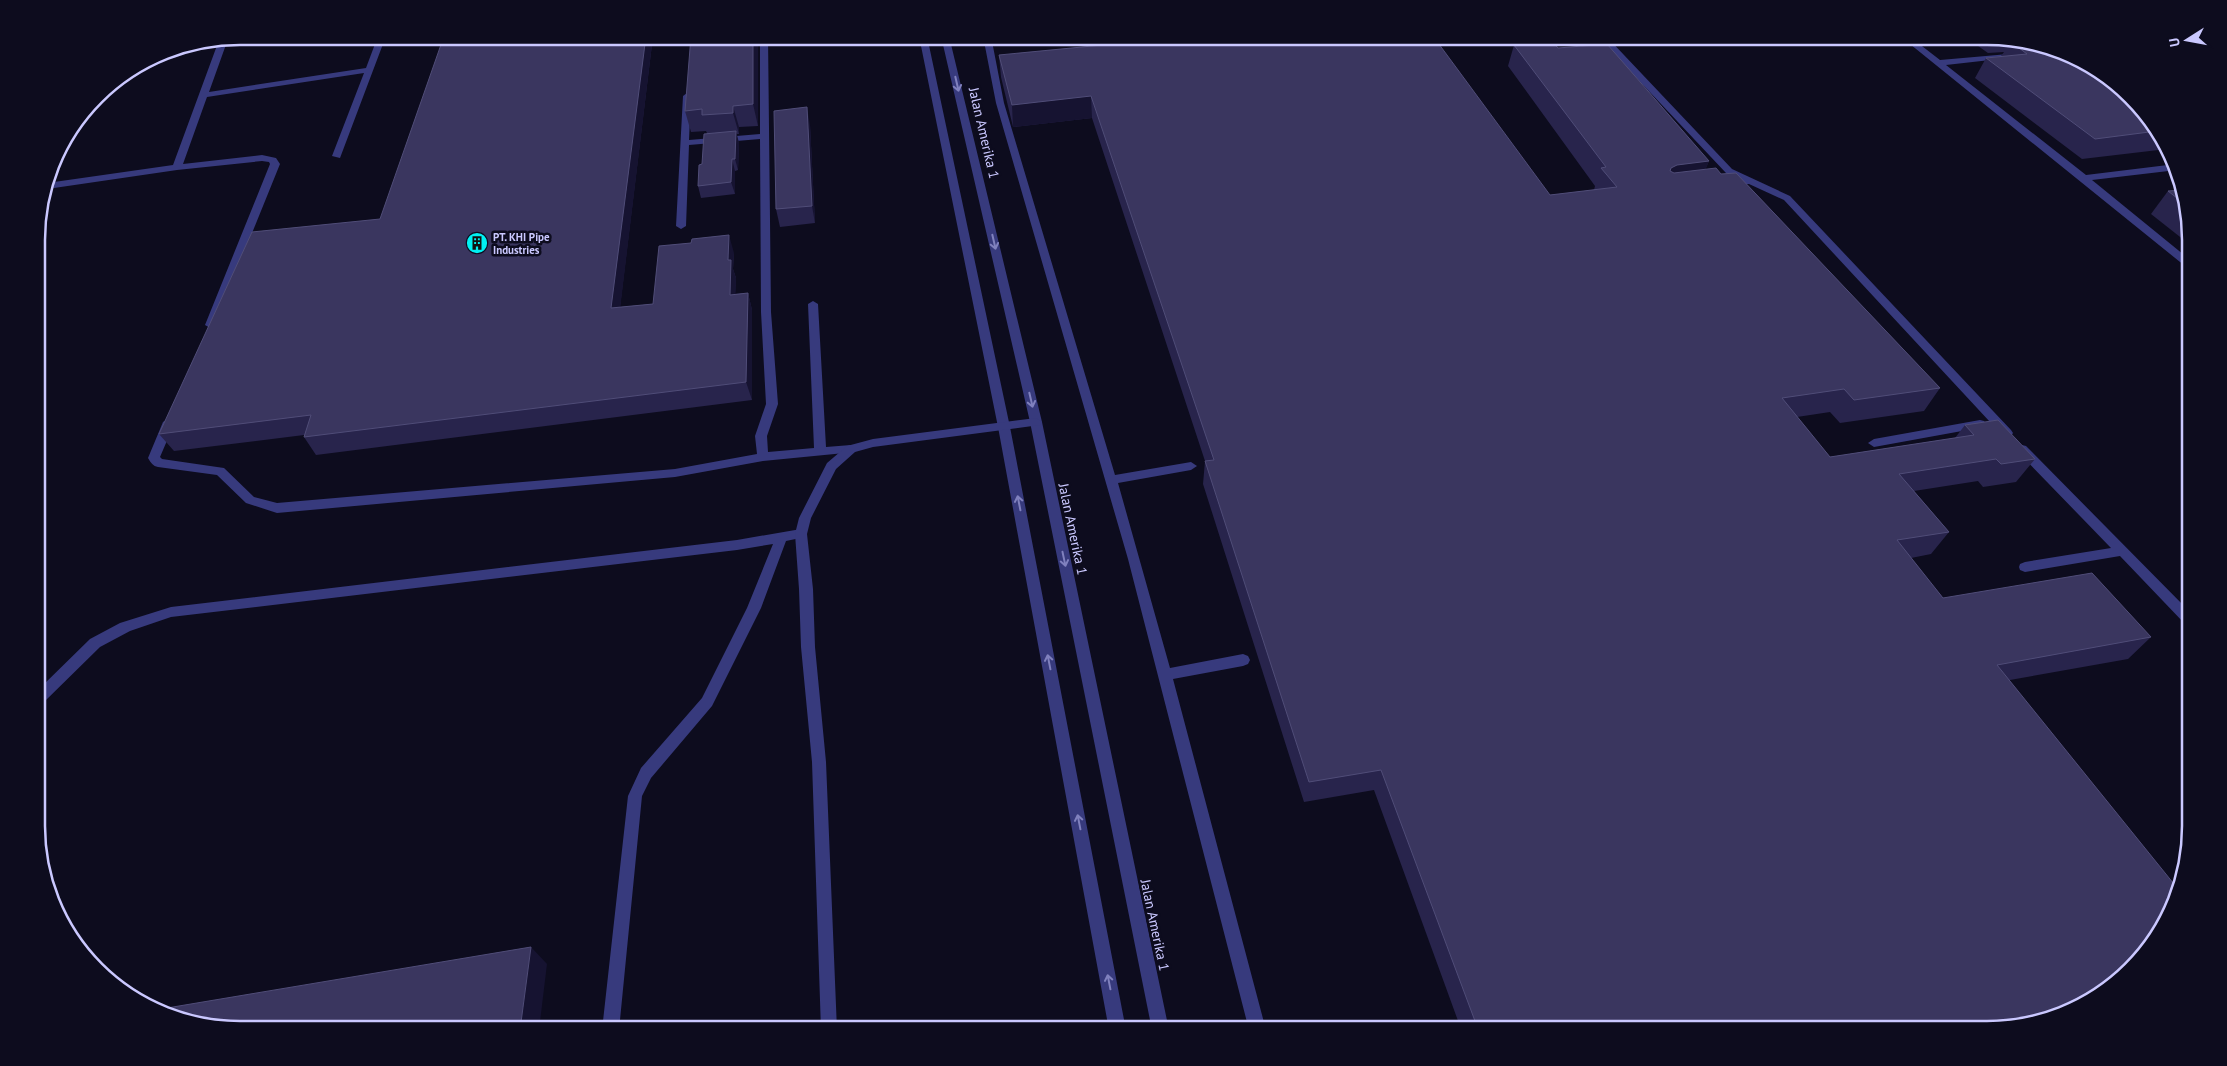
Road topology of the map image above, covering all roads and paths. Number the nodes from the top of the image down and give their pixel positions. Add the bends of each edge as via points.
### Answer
1 (379, 45) edge
2 (764, 45) edge
3 (925, 45) edge
4 (948, 45) edge
5 (989, 45) edge
6 (1107, 45) edge
7 (1609, 45) edge
8 (1917, 45) edge
9 (222, 46) edge
10 (2022, 54) edge
11 (1113, 60) edge
12 (1938, 63) junction
13 (369, 70) junction
14 (688, 85) edge
15 (204, 95) junction
16 (766, 136) junction
17 (684, 143) junction
18 (337, 156) dead end
19 (177, 167) junction
20 (2168, 168) edge
21 (2084, 178) junction
22 (1750, 181) junction
23 (1732, 183) edge
24 (54, 185) dead end
25 (681, 226) dead end
26 (2182, 258) edge
27 (812, 304) dead end
28 (206, 334) edge
29 (172, 414) edge
30 (1995, 421) junction
31 (1036, 422) junction
32 (1004, 427) junction
33 (1874, 443) dead end
34 (851, 449) junction
35 (820, 452) junction
36 (763, 457) junction
37 (1191, 466) dead end
38 (1110, 480) junction
39 (801, 534) junction
40 (781, 538) junction
41 (2122, 551) junction
42 (2025, 567) dead end
43 (2182, 612) edge
44 (1244, 660) dead end
45 (1164, 675) junction
46 (45, 692) edge
47 (611, 1021) edge
48 (829, 1021) edge
49 (1116, 1021) edge
50 (1159, 1021) edge
51 (1256, 1021) edge

1 - 13 street
2 - 16 street
3 - 32 street
4 -> 31 street, Jalan Amerika 1
5 - 38 street via 1000,103
6 - 11 street
7 - 22 street via 1728,171
8 - 12 street
9 - 15 street
10 - 12 street
12 - 21 street
13 - 15 street
13 - 18 street
14 - 17 street
15 - 19 street
16 - 17 street
16 - 36 street via 766,312 772,404 761,436
17 - 25 street
19 - 24 street
19 - 28 street via 262,158 273,160 275,164
20 - 21 street
21 - 26 street
22 - 23 street
22 - 30 street via 1787,198
27 - 35 street
29 - 36 street via 154,458 158,464 220,471 250,500 277,508 675,473
30 - 33 street
30 - 41 street
31 - 32 street
31 -> 50 street, Jalan Amerika 1
32 - 34 street via 873,443
49 -> 32 street
34 - 35 street
34 - 39 street via 831,466 805,518
35 - 36 street
37 - 38 street
38 - 45 street
39 - 40 street
39 - 48 street via 819,762
40 - 46 street via 171,612 125,627 95,643
40 - 47 street via 754,608 706,702 646,773 635,796
41 - 42 street
41 - 43 street
44 - 45 street
45 - 51 street

